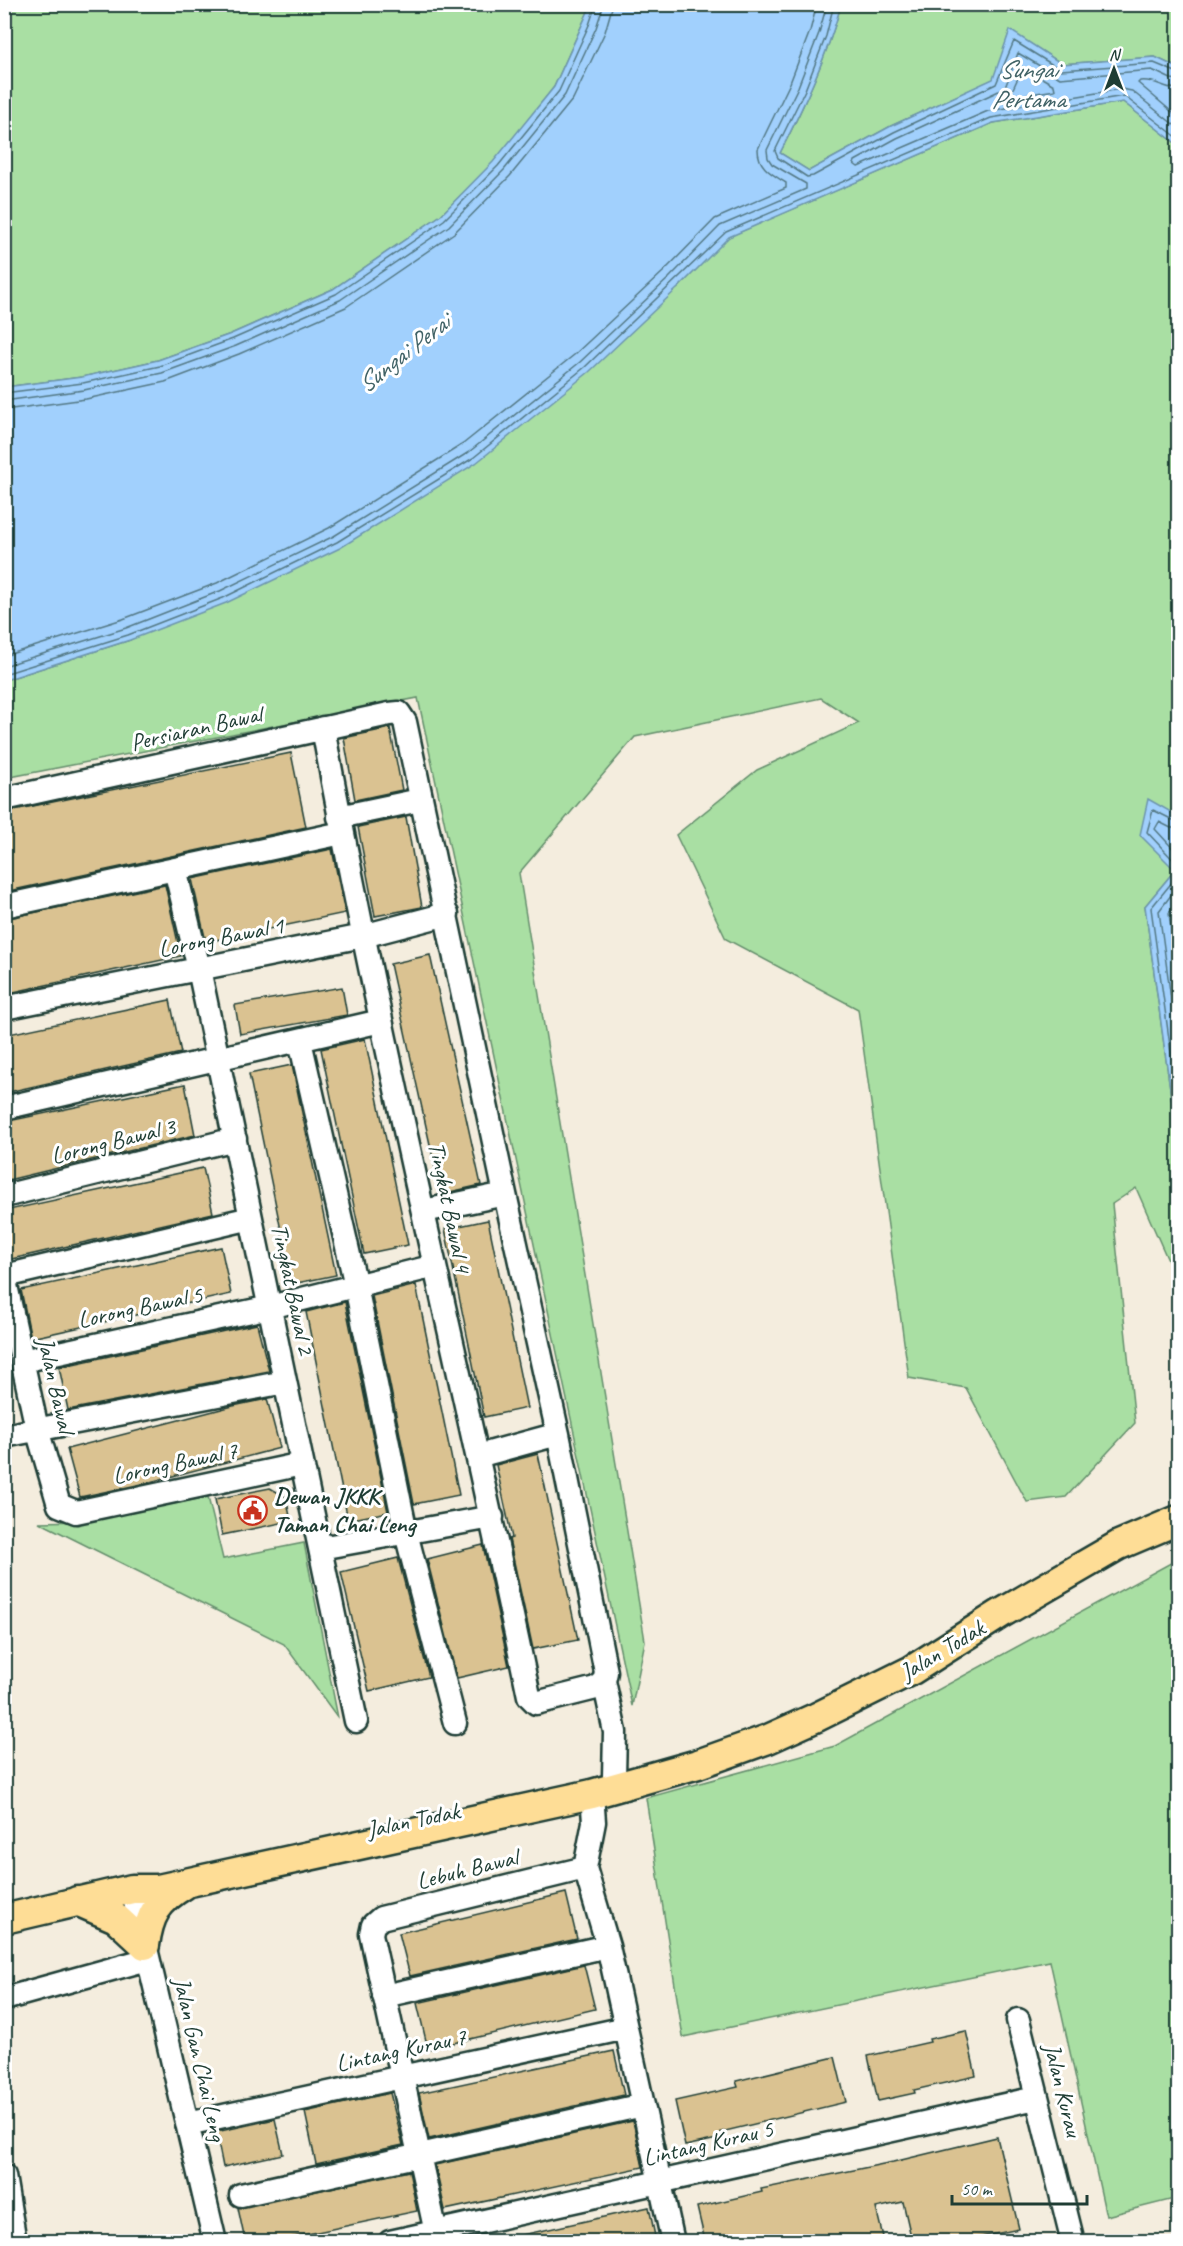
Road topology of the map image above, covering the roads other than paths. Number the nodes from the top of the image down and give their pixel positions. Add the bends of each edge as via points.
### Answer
1 (322, 728) junction
2 (4, 799) edge
3 (420, 800) junction
4 (340, 825) junction
5 (175, 869) junction
6 (4, 906) edge
7 (447, 914) junction
8 (363, 936) junction
9 (199, 969) junction
10 (4, 1008) edge
11 (381, 1021) junction
12 (300, 1041) junction
13 (218, 1059) junction
14 (4, 1108) edge
15 (235, 1139) junction
16 (505, 1194) junction
17 (4, 1196) edge
18 (424, 1211) junction
19 (251, 1218) junction
20 (435, 1266) junction
21 (5, 1276) edge
22 (356, 1286) junction
23 (270, 1306) junction
24 (22, 1361) junction
25 (285, 1382) junction
26 (37, 1430) junction
27 (558, 1434) junction
28 (4, 1436) edge
29 (478, 1456) junction
30 (302, 1464) junction
31 (59, 1505) joint
32 (492, 1517) junction
33 (1179, 1520) edge
34 (406, 1533) junction
35 (320, 1548) junction
36 (604, 1681) junction
37 (356, 1721) dead end
38 (455, 1723) dead end
39 (603, 1786) junction
40 (585, 1868) junction
41 (188, 1882) junction
42 (132, 1889) junction
43 (77, 1901) junction
44 (4, 1920) edge
45 (608, 1946) junction
46 (147, 1952) junction
47 (384, 1996) junction
48 (4, 1999) edge
49 (1018, 2020) dead end
50 (626, 2028) junction
51 (402, 2077) junction
52 (1036, 2098) junction
53 (643, 2105) junction
54 (187, 2124) junction
55 (419, 2156) junction
56 (4, 2176) edge
57 (660, 2182) junction
58 (241, 2194) dead end
59 (437, 2236) edge
60 (15, 2241) edge
61 (215, 2241) edge
62 (390, 2241) edge
63 (673, 2241) edge
64 (1072, 2241) edge

1 - 2 street, Persiaran Bawal
1 - 3 street, Persiaran Bawal via 399,713 405,722
1 - 4 street, Tingkat Bawal 4
3 - 4 street
3 - 7 street
4 - 5 street
4 - 8 street, Tingkat Bawal 4
5 - 6 street
5 - 9 street, Tingkat Bawal 2
7 - 8 street, Lorong Bawal 1
7 - 16 street
8 - 9 street, Lorong Bawal 1
8 - 11 street, Tingkat Bawal 4
9 - 10 street, Lorong Bawal 1
9 - 13 street, Tingkat Bawal 2
11 - 12 street
11 - 18 street, Tingkat Bawal 4
12 - 13 street
12 - 22 street
13 - 14 street
13 - 15 street, Tingkat Bawal 2
15 - 17 street, Lorong Bawal 3
15 - 19 street, Tingkat Bawal 2
16 - 18 street
16 - 27 street
18 - 20 street, Tingkat Bawal 4
19 - 21 street
19 - 23 street, Tingkat Bawal 2
20 - 22 street, Lorong Bawal 5
20 - 29 street, Tingkat Bawal 4
21 - 24 street, Jalan Bawal
22 - 23 street, Lorong Bawal 5
22 - 34 street
23 - 24 street, Lorong Bawal 5
23 - 25 street, Tingkat Bawal 2
24 - 26 street, Jalan Bawal
25 - 26 street
25 - 30 street, Tingkat Bawal 2
26 - 28 street
26 - 31 street, Jalan Bawal
27 - 29 street
27 - 36 street via 606,1672
29 - 32 street, Tingkat Bawal 4
30 - 31 street, Lorong Bawal 7 via 76,1512
30 - 35 street, Tingkat Bawal 2
32 - 34 street
32 - 36 street, Tingkat Bawal 4 via 529,1696 536,1702 596,1688
33 - 39 main road, Jalan Todak via 1119,1545 912,1670 817,1717 698,1764
34 - 35 street
34 - 38 street
35 - 37 street, Tingkat Bawal 2
36 - 39 street via 615,1732
39 - 40 street
39 - 41 main road, Jalan Todak
39 - 42 main road, Jalan Todak via 156,1876
40 - 45 street
40 - 47 street, Lebuh Bawal via 381,1918 373,1925 371,1934
41 - 42 main road, Jalan Todak via 158,1889
41 - 46 main road via 159,1904 147,1929
42 - 43 main road, Jalan Todak
42 - 46 street, Jalan Gan Chai Leng
43 - 44 main road, Jalan Todak
43 - 46 main road via 116,1918
45 - 47 street
45 - 50 street
46 - 48 street
46 - 54 street, Jalan Gan Chai Leng
47 - 51 street
49 - 52 street, Jalan Kurau
50 - 51 street, Lintang Kurau 7
50 - 53 street
51 - 54 street, Lintang Kurau 7
51 - 55 street
52 - 57 street, Lintang Kurau 5
52 - 64 street, Jalan Kurau
53 - 55 street
53 - 57 street
54 - 61 street, Jalan Gan Chai Leng
55 - 58 street
55 - 59 street
56 - 60 street
57 - 59 street, Lintang Kurau 5
57 - 63 street
59 - 62 street, Lintang Kurau 5

